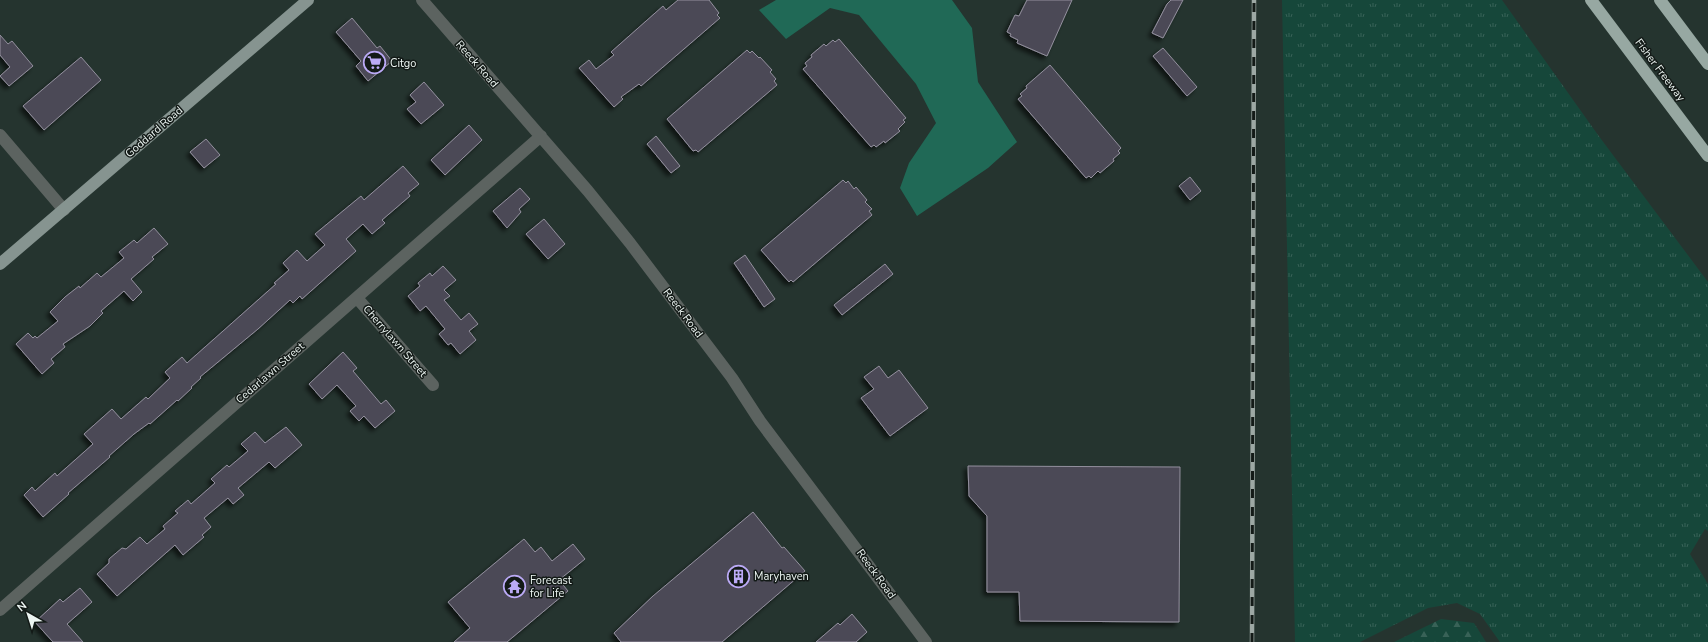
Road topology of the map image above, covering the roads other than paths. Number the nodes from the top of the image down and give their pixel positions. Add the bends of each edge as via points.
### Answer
1 (308, 0) edge
2 (422, 0) edge
3 (1590, 0) edge
4 (1660, 0) edge
5 (1708, 64) edge
6 (0, 135) edge
7 (540, 136) junction
8 (1708, 156) edge
9 (64, 210) junction
10 (0, 264) edge
11 (357, 298) junction
12 (433, 385) dead end
13 (0, 610) edge
14 (926, 642) edge

1 - 9 main road, Goddard Road
2 - 7 street, Reeck Road
3 - 8 highway, Fisher Freeway
4 - 5 highway
6 - 9 street
7 - 11 street, Cedarlawn Street
7 - 14 street, Reeck Road via 647,265
9 - 10 main road, Goddard Road
11 - 12 street, Cherrylawn Street
11 - 13 street, Cedarlawn Street

